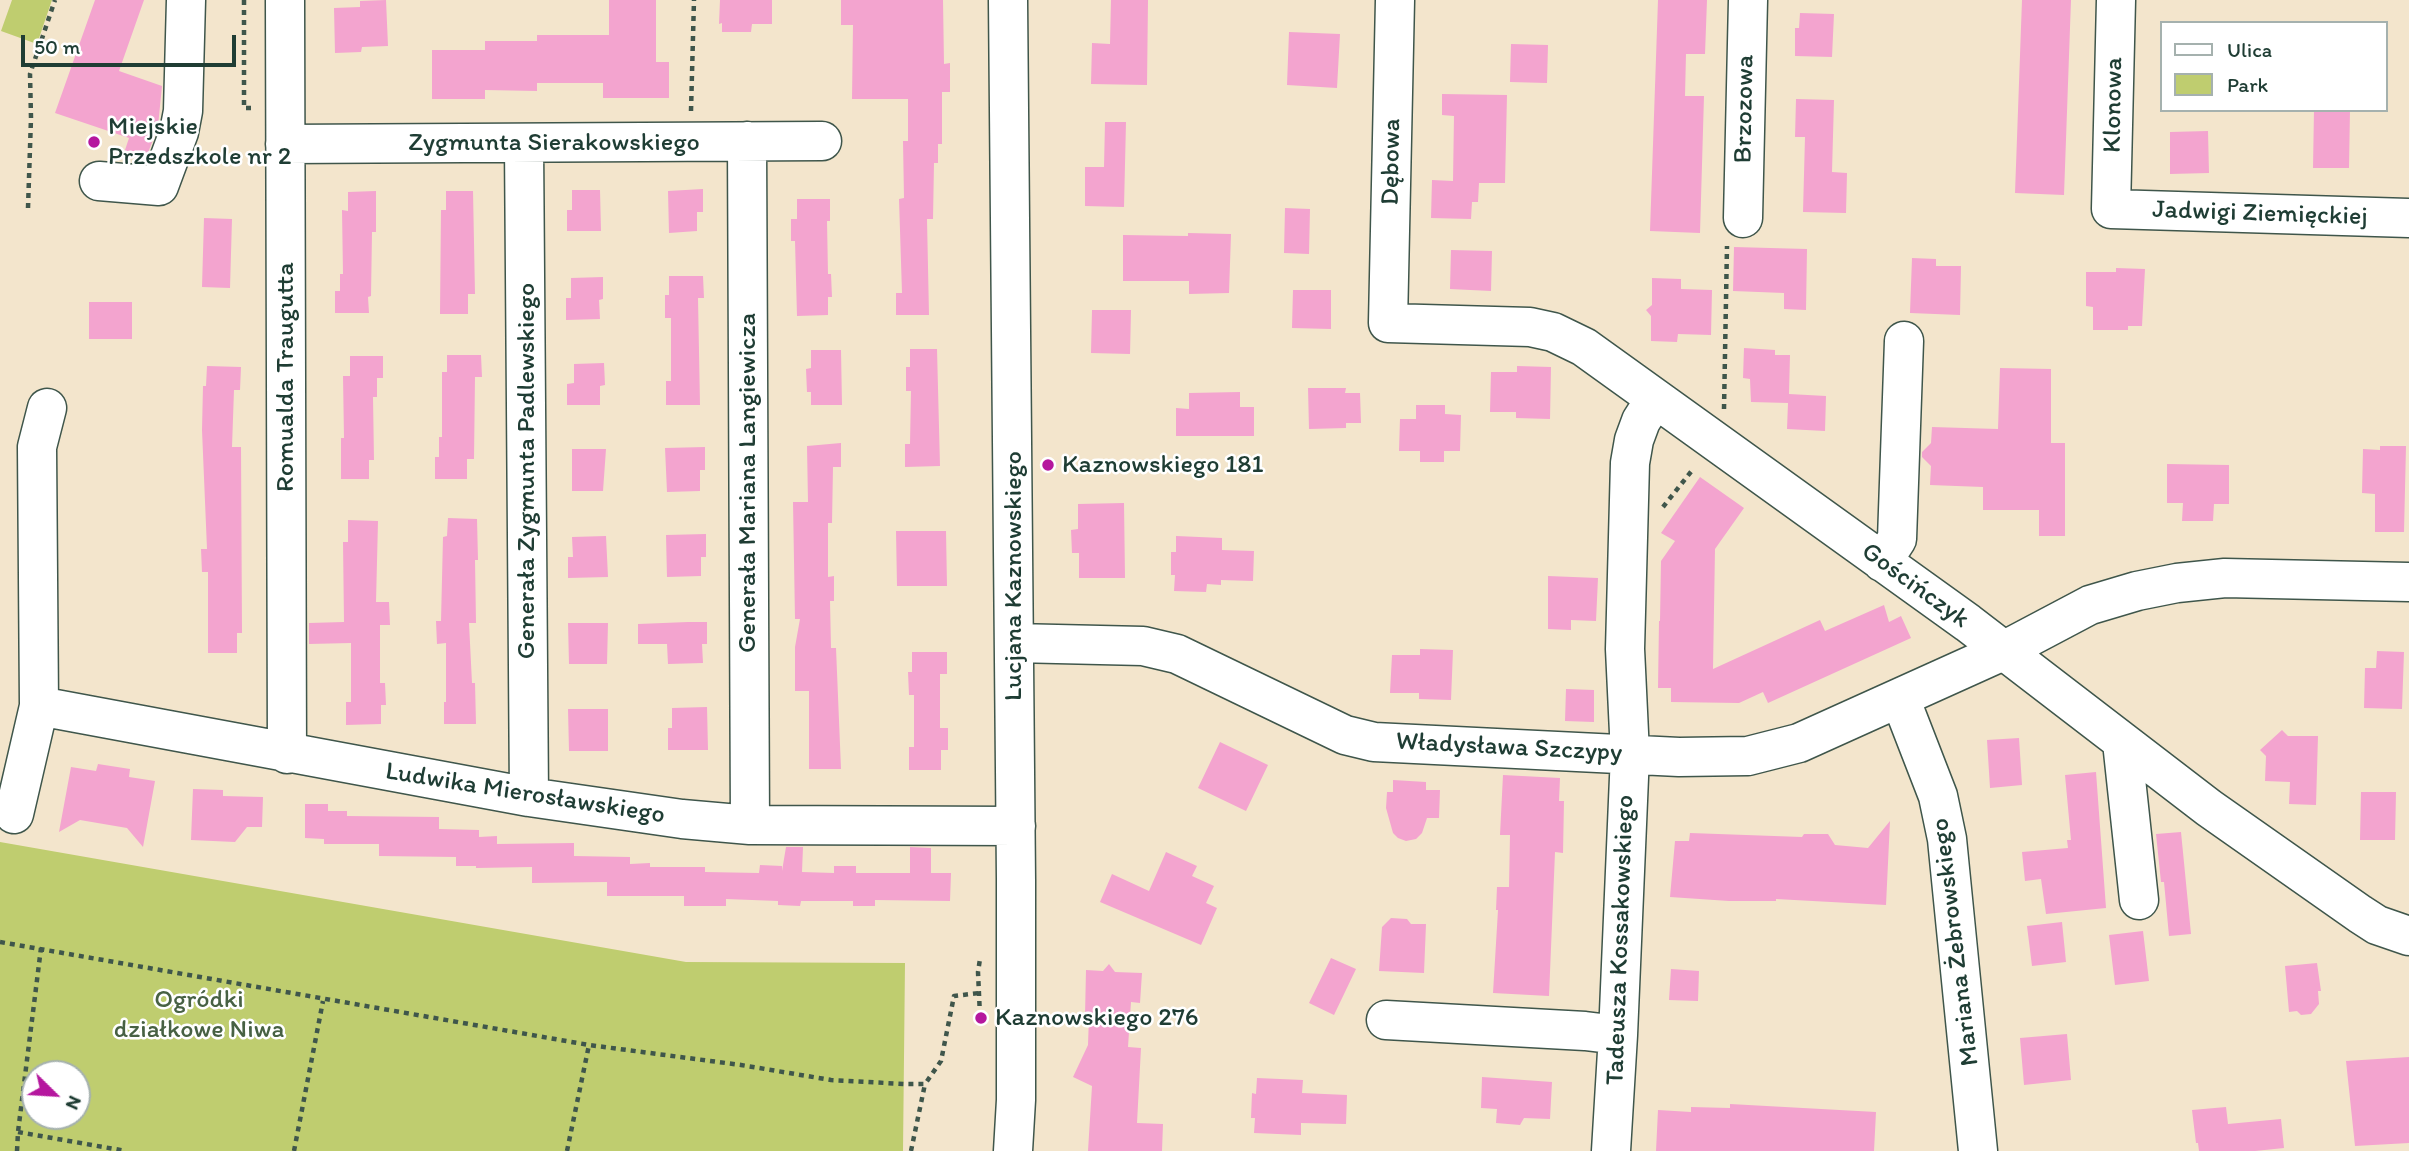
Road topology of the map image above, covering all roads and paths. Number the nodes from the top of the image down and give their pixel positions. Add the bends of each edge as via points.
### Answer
1 (55, 0) edge
2 (186, 0) edge
3 (285, 0) edge
4 (694, 0) edge
5 (1008, 0) edge
6 (1395, 0) edge
7 (1748, 0) edge
8 (2116, 0) edge
9 (747, 141) junction
10 (822, 141) dead end
11 (690, 142) junction
12 (285, 144) junction
13 (524, 144) junction
14 (99, 181) dead end
15 (28, 208) dead end
16 (2111, 209) joint
17 (1743, 218) joint
18 (2409, 218) edge
19 (1388, 323) joint
20 (1904, 341) dead end
21 (1655, 399) junction
22 (47, 408) dead end
23 (1714, 441) junction
24 (1628, 535) junction
25 (1882, 562) junction
26 (2409, 582) edge
27 (1014, 643) junction
28 (2003, 651) junction
29 (1900, 698) junction
30 (39, 706) junction
31 (2122, 742) junction
32 (287, 754) junction
33 (1630, 754) junction
34 (529, 797) junction
35 (14, 814) dead end
36 (750, 825) junction
37 (1016, 826) junction
38 (2139, 900) dead end
39 (2409, 936) edge
40 (0, 942) edge
41 (41, 948) junction
42 (979, 993) dead end
43 (323, 1001) junction
44 (1386, 1020) dead end
45 (1618, 1035) junction
46 (589, 1045) junction
47 (925, 1084) junction
48 (18, 1132) junction
49 (17, 1151) edge
50 (126, 1151) edge
51 (294, 1151) edge
52 (568, 1151) edge
53 (911, 1151) edge
54 (1013, 1151) edge
55 (1611, 1151) edge
56 (1978, 1151) edge

1 - 15 path via 30,74
2 - 14 street via 183,111 159,186
3 - 12 street, Romualda Traugutta
4 - 11 path
5 - 27 street, Lucjana Kaznowskiego
6 - 19 street, Dębowa
7 - 17 street, Brzozowa
8 - 16 street, Klonowa
9 - 10 street, Zygmunta Sierakowskiego
9 - 11 street, Zygmunta Sierakowskiego
9 - 36 street, Generała Mariana Langiewicza
11 - 13 street, Zygmunta Sierakowskiego
12 - 13 street, Zygmunta Sierakowskiego
12 - 32 street, Romualda Traugutta
13 - 34 street, Generała Zygmunta Padlewskiego
16 - 18 street, Jadwigi Ziemięckiej
17 - 23 path via 1727,243 1724,427
19 - 21 street, Gościńczyk via 1553,332 1591,352
20 - 25 street via 1897,539
21 - 23 street, Gościńczyk
21 - 24 street, Tadeusza Kossakowskiego via 1634,440
22 - 30 street via 37,447
23 - 24 path via 1641,536
23 - 25 street, Gościńczyk
24 - 33 street, Tadeusza Kossakowskiego via 1625,649
25 - 28 street, Gościńczyk
26 - 28 street, Władysława Szczypy via 2225,578 2177,583 2090,605
27 - 33 street, Władysława Szczypy via 1143,646 1177,654 1345,735 1374,742
27 - 37 street, Lucjana Kaznowskiego
28 - 29 street, Władysława Szczypy
28 - 31 street, Gościńczyk
29 - 33 street, Władysława Szczypy via 1799,743 1748,756
29 - 56 street, Mariana Żebrowskiego via 1938,796 1947,839
30 - 32 street, Ludwika Mierosławskiego
30 - 35 street
31 - 38 street
31 - 39 street, Gościńczyk via 2360,914
32 - 34 street, Ludwika Mierosławskiego
33 - 45 street, Tadeusza Kossakowskiego
34 - 36 street, Ludwika Mierosławskiego
36 - 37 street, Ludwika Mierosławskiego
37 - 54 street, Lucjana Kaznowskiego
40 - 41 path
41 - 43 path
41 - 48 path
42 - 47 path via 954,996 941,1061
43 - 46 path
43 - 51 path
44 - 45 street
45 - 55 street, Tadeusza Kossakowskiego
46 - 47 path via 831,1080
46 - 52 path
47 - 53 path
48 - 49 path
48 - 50 path

